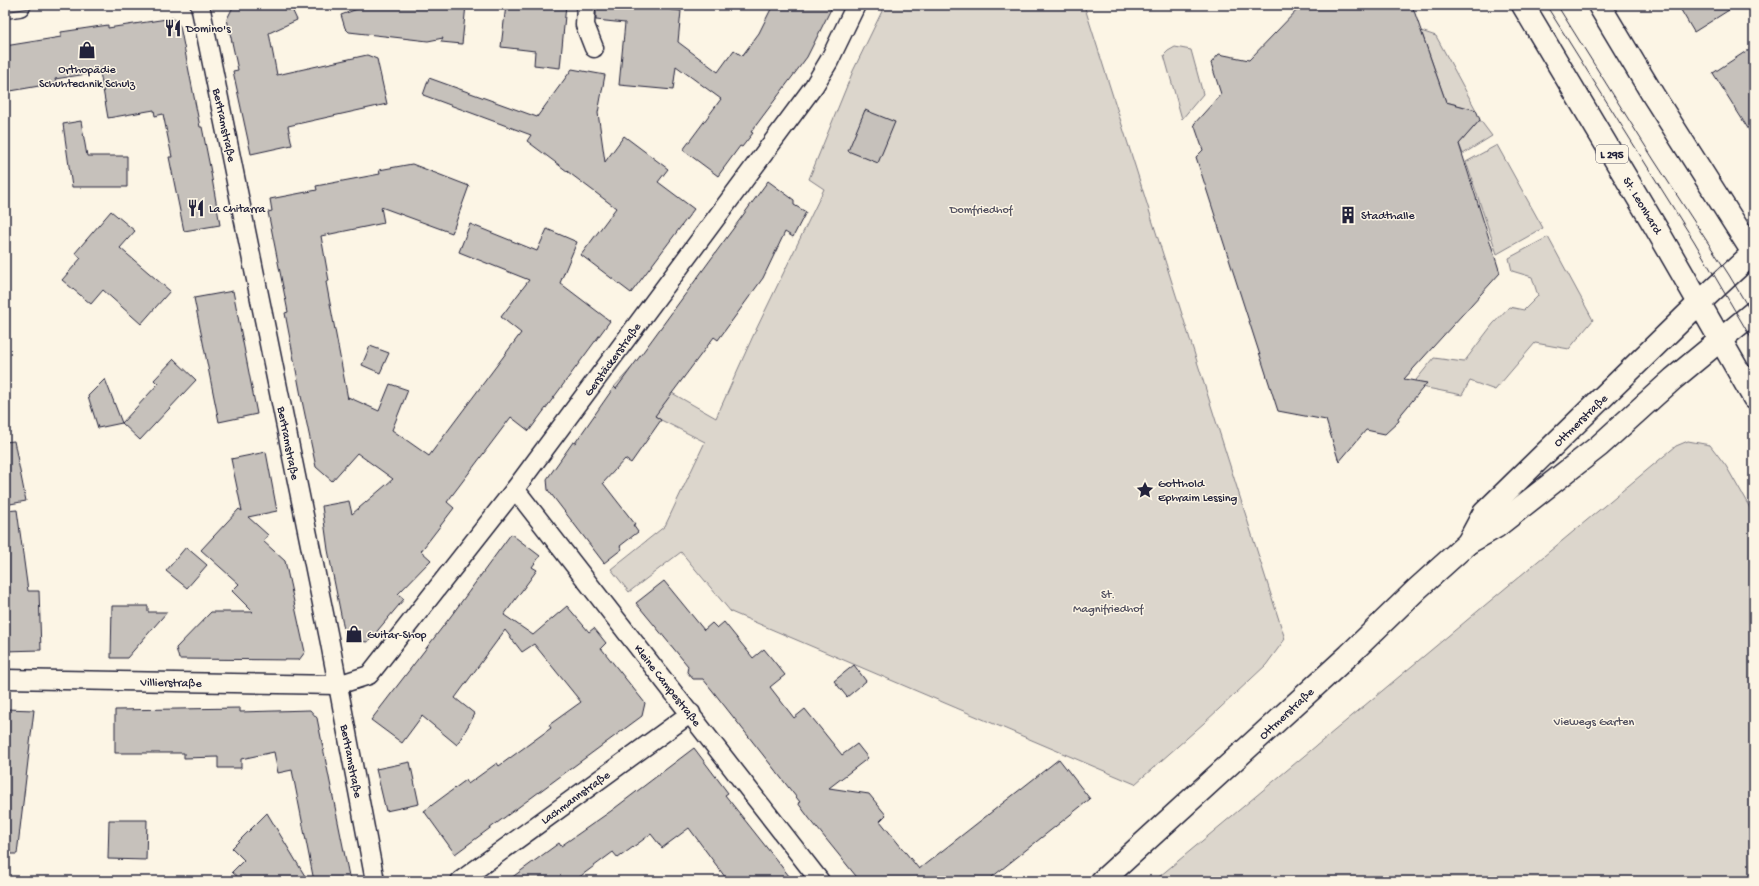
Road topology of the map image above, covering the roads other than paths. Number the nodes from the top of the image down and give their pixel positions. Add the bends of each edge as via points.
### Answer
1 (19, 5) edge
2 (200, 5) edge
3 (586, 5) edge
4 (856, 5) edge
5 (1523, 5) edge
6 (1599, 5) edge
7 (5, 7) edge
8 (594, 48) dead end
9 (1754, 253) edge
10 (1699, 303) junction
11 (1754, 312) edge
12 (1720, 340) junction
13 (1754, 398) edge
14 (515, 489) junction
15 (1468, 543) junction
16 (5, 679) edge
17 (338, 685) junction
18 (691, 714) junction
19 (375, 881) edge
20 (460, 881) edge
21 (820, 881) edge
22 (1102, 881) edge

1 - 7 street
2 - 17 street, Bertramstraße
3 - 8 street via 585,26
4 - 14 street, Gerstäckerstraße via 814,86
5 - 10 street, St. Leonhard / L 295
6 - 9 street
9 - 10 street, Ottmerstraße
10 - 12 street, L 295
10 - 15 street, Ottmerstraße via 1484,513
11 - 12 street, Ottmerstraße
12 - 13 street, L 295
12 - 15 street, Ottmerstraße via 1599,446 1496,527
14 - 17 street, Gerstäckerstraße via 369,675
14 - 18 street, Kleine Campestraße
15 - 22 street, Ottmerstraße
16 - 17 street, Villierstraße
17 - 19 street, Bertramstraße
18 - 20 street, Lachmannstraße
18 - 21 street, Kleine Campestraße

